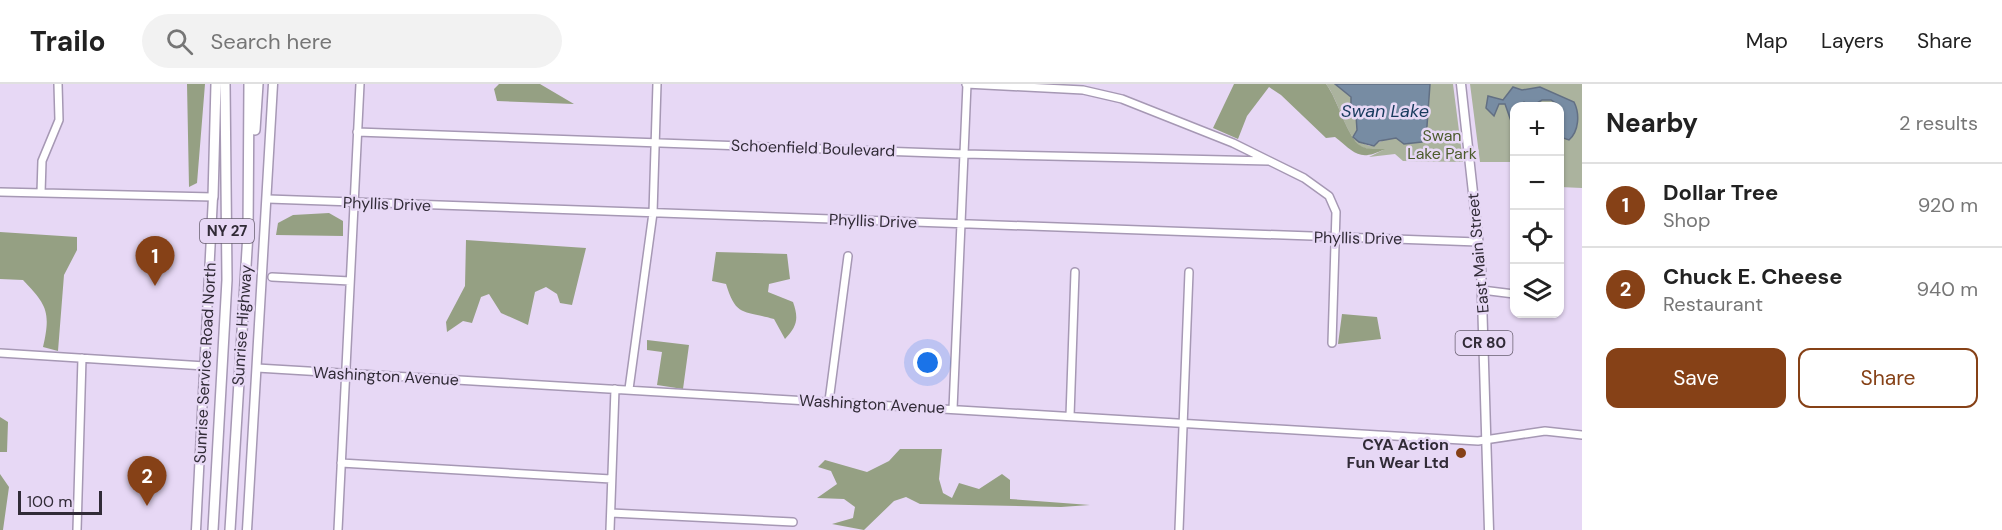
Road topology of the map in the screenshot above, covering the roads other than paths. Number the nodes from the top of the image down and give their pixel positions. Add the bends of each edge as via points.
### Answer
1 (58, 84) edge
2 (216, 84) edge
3 (225, 84) edge
4 (249, 84) edge
5 (258, 84) edge
6 (273, 84) edge
7 (360, 84) edge
8 (657, 84) edge
9 (966, 84) edge
10 (1461, 84) edge
11 (357, 132) junction
12 (656, 142) junction
13 (964, 154) junction
14 (1269, 161) junction
15 (0, 192) edge
16 (41, 193) junction
17 (250, 194) junction
18 (213, 196) junction
19 (268, 199) junction
20 (354, 203) junction
21 (653, 213) junction
22 (962, 225) junction
23 (1336, 238) junction
24 (1478, 242) junction
25 (848, 256) dead end
26 (1075, 272) dead end
27 (1190, 272) dead end
28 (272, 276) dead end
29 (350, 281) junction
30 (1482, 290) junction
31 (1510, 293) edge
32 (1332, 343) dead end
33 (0, 353) edge
34 (82, 358) junction
35 (206, 366) junction
36 (257, 368) junction
37 (345, 374) junction
38 (615, 388) junction
39 (629, 389) junction
40 (829, 401) junction
41 (953, 409) junction
42 (1070, 416) junction
43 (1183, 423) junction
44 (1582, 435) edge
45 (1486, 441) junction
46 (341, 463) junction
47 (611, 479) junction
48 (611, 513) junction
49 (793, 522) dead end
50 (77, 530) edge
51 (196, 530) edge
52 (213, 530) edge
53 (230, 530) edge
54 (248, 530) edge
55 (338, 530) edge
56 (610, 530) edge
57 (1179, 530) edge
58 (1489, 530) edge

1 - 16 street via 59,120 42,161
2 - 18 highway
3 - 52 highway, Sunrise Highway / NY 27 via 227,280
4 - 17 highway, Sunrise Highway / NY 27
5 - 17 highway
6 - 19 main road
7 - 11 street
8 - 12 street
9 - 13 street
9 - 14 street via 1100,93 1233,143
10 - 24 main road, East Main Street / CR 80
11 - 12 street, Schoenfield Boulevard
11 - 20 street
12 - 13 street, Schoenfield Boulevard
12 - 21 street
13 - 14 street, Schoenfield Boulevard
13 - 22 street
14 - 23 street via 1329,196 1336,212
15 - 16 street
16 - 18 street
17 - 53 highway, Sunrise Highway / NY 27
18 - 35 main road, Sunrise Service Road North
19 - 20 street, Phyllis Drive
19 - 36 main road
20 - 21 street, Phyllis Drive
20 - 29 street
21 - 22 street, Phyllis Drive
21 - 39 street
22 - 23 street, Phyllis Drive
22 - 41 street
23 - 24 street, Phyllis Drive
23 - 32 street
24 - 30 main road, East Main Street / CR 80
25 - 40 street
26 - 42 street
27 - 43 street
28 - 29 street
29 - 37 street
30 - 31 street
30 - 45 main road, East Main Street / CR 80
33 - 34 street
34 - 35 street
34 - 50 street
35 - 51 main road, Sunrise Service Road North
36 - 37 street, Washington Avenue
36 - 54 main road
37 - 38 street, Washington Avenue
37 - 46 street
38 - 39 street, Washington Avenue
38 - 47 street
39 - 40 street, Washington Avenue
40 - 41 street, Washington Avenue
41 - 42 street, Washington Avenue
42 - 43 street, Washington Avenue
43 - 45 street, Washington Avenue
43 - 57 street
44 - 45 street, Washington Avenue via 1545,431
45 - 58 main road, East Main Street / CR 80
46 - 47 street
46 - 55 street
47 - 48 street
48 - 49 street
48 - 56 street

